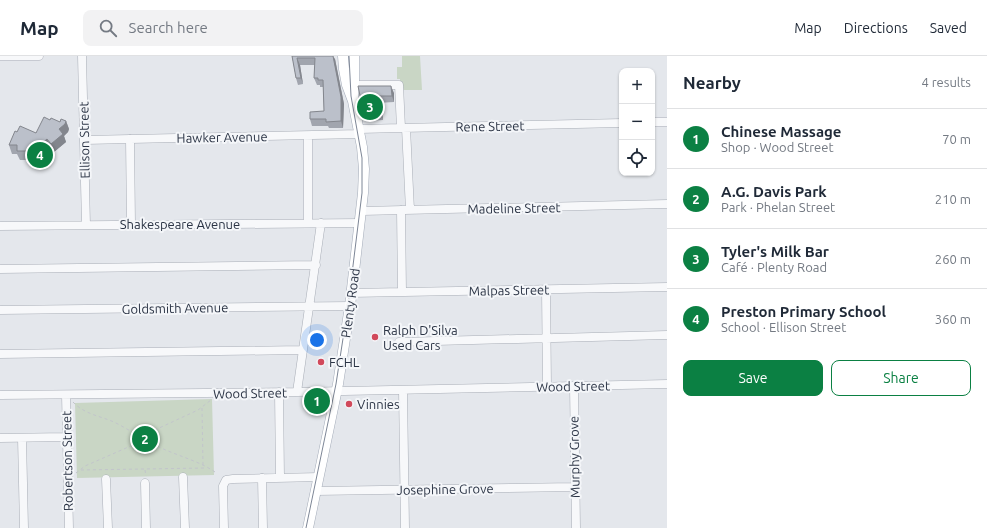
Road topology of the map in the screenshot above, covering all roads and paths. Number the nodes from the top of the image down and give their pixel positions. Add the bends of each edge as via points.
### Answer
1 (0, 56) edge
2 (39, 56) edge
3 (82, 56) edge
4 (343, 56) edge
5 (354, 56) edge
6 (354, 85) junction
7 (353, 101) junction
8 (655, 122) edge
9 (667, 122) edge
10 (619, 123) edge
11 (403, 128) junction
12 (359, 131) junction
13 (308, 136) junction
14 (130, 139) junction
15 (85, 140) junction
16 (667, 204) edge
17 (405, 210) junction
18 (362, 211) junction
19 (308, 223) junction
20 (321, 223) junction
21 (360, 223) junction
22 (131, 224) junction
23 (86, 225) junction
24 (0, 226) edge
25 (316, 264) junction
26 (0, 269) edge
27 (667, 287) edge
28 (546, 289) junction
29 (402, 292) junction
30 (351, 293) junction
31 (309, 306) junction
32 (350, 306) junction
33 (0, 310) edge
34 (667, 335) edge
35 (546, 338) junction
36 (399, 342) dead end
37 (303, 350) junction
38 (0, 354) edge
39 (667, 384) edge
40 (574, 386) junction
41 (547, 387) junction
42 (403, 390) junction
43 (337, 391) junction
44 (279, 392) junction
45 (296, 392) junction
46 (0, 395) edge
47 (66, 395) junction
48 (212, 400) dead end
49 (72, 401) dead end
50 (202, 408) junction
51 (67, 437) junction
52 (0, 438) edge
53 (22, 438) junction
54 (143, 438) junction
55 (203, 465) junction
56 (206, 468) junction
57 (145, 469) junction
58 (80, 470) junction
59 (215, 472) dead end
60 (74, 475) dead end
61 (183, 477) dead end
62 (319, 477) junction
63 (262, 478) junction
64 (280, 478) junction
65 (106, 479) dead end
66 (145, 479) joint
67 (575, 487) junction
68 (405, 490) junction
69 (316, 491) junction
70 (24, 528) edge
71 (69, 528) edge
72 (108, 528) edge
73 (146, 528) edge
74 (185, 528) edge
75 (224, 528) edge
76 (263, 528) edge
77 (308, 528) edge
78 (405, 528) edge
79 (576, 528) edge

1 - 2 street
3 - 15 street, Ellison Street
4 - 7 main road, Plenty Road via 346,80
5 - 6 main road, Plenty Road
6 - 7 main road, Plenty Road
6 - 11 street via 399,85
7 - 12 main road, Plenty Road
8 - 9 street
10 - 11 street, Rene Street
11 - 12 street, Rene Street
11 - 17 street
12 - 13 street, Hawker Avenue
12 - 18 main road, Plenty Road via 364,169
13 - 14 street, Hawker Avenue
13 - 19 street
14 - 15 street, Hawker Avenue
14 - 22 street
15 - 23 street, Ellison Street
16 - 17 street, Madeline Street
17 - 18 street, Madeline Street
17 - 29 street
18 - 21 main road, Plenty Road
19 - 20 street, Shakespeare Avenue
19 - 22 street, Shakespeare Avenue
20 - 21 street, Shakespeare Avenue
20 - 25 street
21 - 30 main road, Plenty Road
22 - 23 street, Shakespeare Avenue
23 - 24 street, Shakespeare Avenue
25 - 26 street
25 - 31 street
27 - 28 street, Malpas Street
28 - 29 street, Malpas Street
28 - 35 street
29 - 30 street, Malpas Street
30 - 32 main road, Plenty Road
31 - 32 street, Goldsmith Avenue
31 - 33 street, Goldsmith Avenue
31 - 37 street
32 - 43 main road, Plenty Road
34 - 35 street
35 - 36 street
35 - 41 street
37 - 38 street
37 - 45 street
39 - 40 street, Wood Street
40 - 41 street, Wood Street
40 - 67 street, Murphy Grove
41 - 42 street, Wood Street
42 - 43 street, Wood Street
42 - 68 street
43 - 45 street, Wood Street
43 - 62 main road, Plenty Road
44 - 45 street, Wood Street
44 - 47 street, Wood Street
44 - 64 street
46 - 47 street, Wood Street
47 - 51 street, Robertson Street
48 - 50 path
49 - 54 path via 86,411 112,421
50 - 54 path via 162,426
50 - 55 path
51 - 53 street
51 - 71 street, Robertson Street
52 - 53 street
53 - 70 street
54 - 55 path
54 - 58 path
55 - 56 path
56 - 57 path
56 - 59 path
57 - 58 path
57 - 66 path
58 - 60 path
61 - 74 street
62 - 64 street
62 - 69 main road, Plenty Road
63 - 64 street
63 - 75 street via 226,480 223,486
63 - 76 street
65 - 72 street
66 - 73 street
67 - 68 street, Josephine Grove
67 - 79 street, Murphy Grove
68 - 69 street, Josephine Grove
68 - 78 street
69 - 77 main road, Plenty Road

